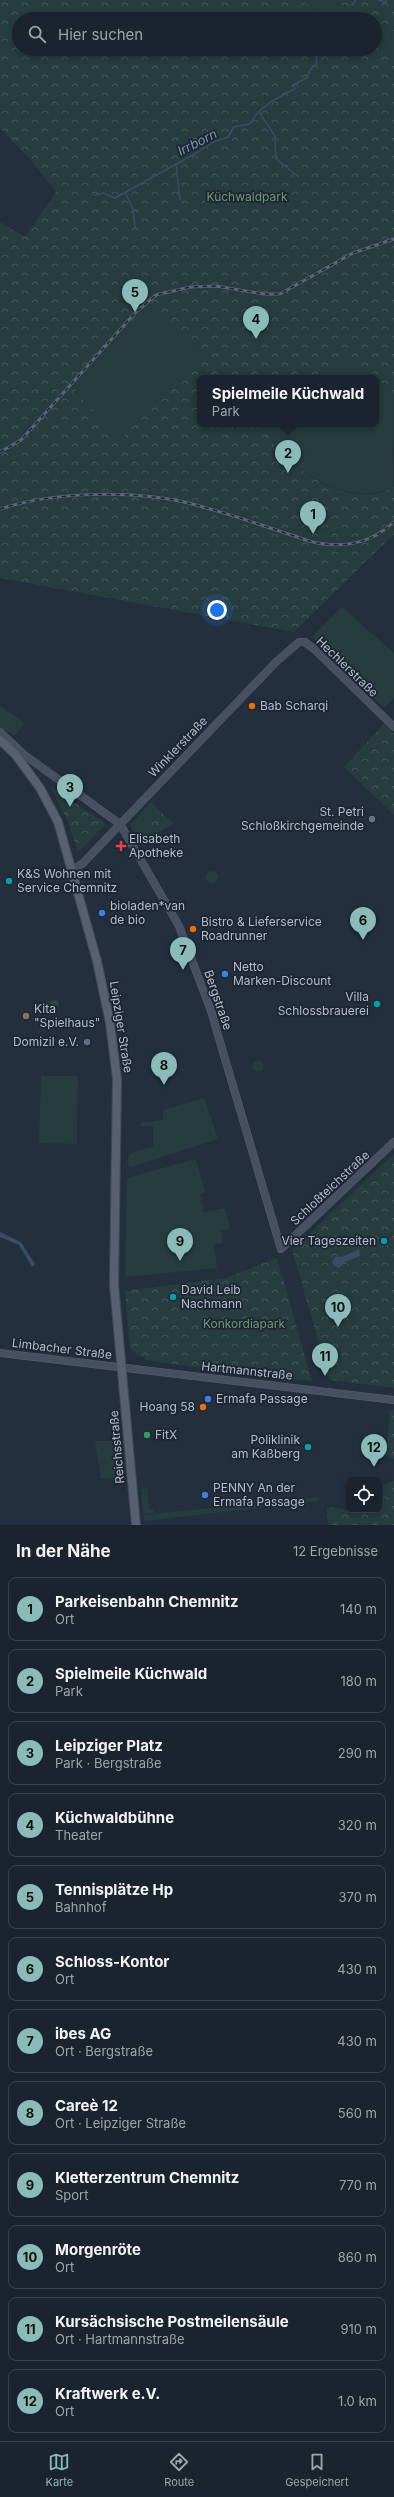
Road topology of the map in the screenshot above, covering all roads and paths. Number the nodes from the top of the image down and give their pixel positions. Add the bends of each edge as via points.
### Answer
1 (301, 641) joint
2 (394, 727) edge
3 (0, 732) edge
4 (0, 740) edge
5 (120, 824) junction
6 (72, 871) junction
7 (394, 1142) edge
8 (281, 1248) joint
9 (0, 1353) edge
10 (121, 1368) junction
11 (394, 1400) edge
12 (136, 1525) edge

1 - 2 main road, Hechlerstraße via 314,649
1 - 5 main road, Winklerstraße via 286,652
3 - 5 main road, Bergstraße via 23,754
4 - 6 main road, Leipziger Straße via 31,774 48,801 58,822
5 - 6 main road, Winklerstraße
5 - 8 main road, Bergstraße via 182,934 211,1012
6 - 10 main road, Leipziger Straße via 99,967 116,1066 113,1271
7 - 8 main road, Schloßteichstraße
9 - 10 main road, Limbacher Straße
10 - 11 main road, Hartmannstraße
10 - 12 main road, Reichsstraße

